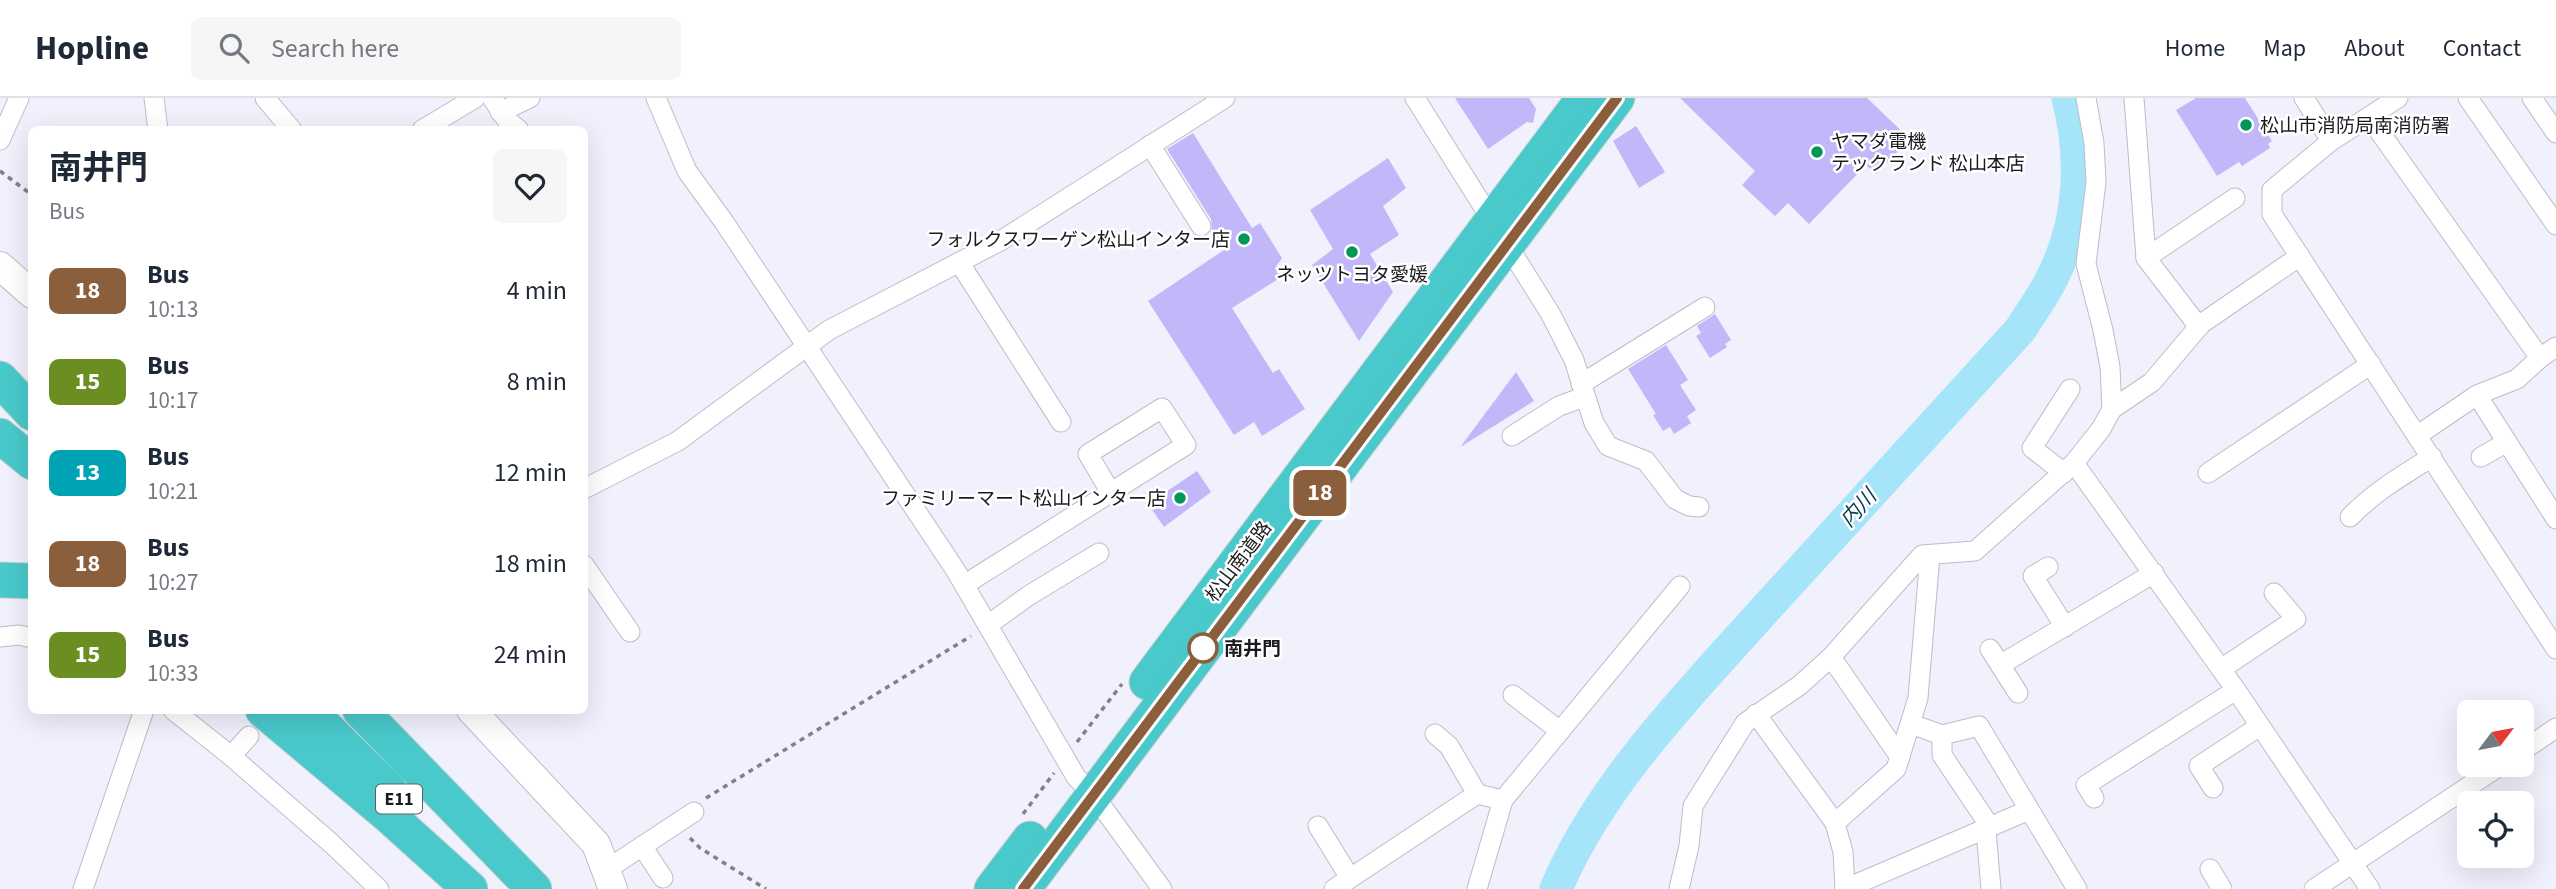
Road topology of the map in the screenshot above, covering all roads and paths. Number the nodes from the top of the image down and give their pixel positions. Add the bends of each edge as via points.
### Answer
1 (19, 98) edge
2 (154, 98) edge
3 (265, 98) edge
4 (475, 98) edge
5 (530, 98) edge
6 (656, 98) edge
7 (1225, 98) edge
8 (1415, 98) edge
9 (1584, 98) edge
10 (1617, 98) edge
11 (2086, 98) edge
12 (2134, 98) edge
13 (2304, 98) edge
14 (2399, 98) edge
15 (2468, 98) edge
16 (2532, 98) edge
17 (496, 105) edge
18 (2369, 117) junction
19 (158, 126) edge
20 (289, 126) edge
21 (429, 126) edge
22 (515, 126) edge
23 (2556, 133) edge
24 (0, 140) edge
25 (2330, 141) junction
26 (1150, 145) junction
27 (0, 171) edge
28 (28, 192) edge
29 (2235, 198) dead end
30 (2556, 225) edge
31 (1201, 226) dead end
32 (1499, 233) junction
33 (2300, 256) junction
34 (2146, 258) junction
35 (959, 262) junction
36 (0, 266) edge
37 (28, 290) edge
38 (1705, 307) dead end
39 (2199, 327) junction
40 (807, 345) junction
41 (2548, 352) edge
42 (2371, 364) junction
43 (0, 379) edge
44 (0, 389) edge
45 (2070, 389) dead end
46 (1582, 391) junction
47 (2477, 395) junction
48 (2112, 409) junction
49 (28, 410) edge
50 (28, 411) edge
51 (1061, 422) dead end
52 (2418, 435) junction
53 (0, 436) edge
54 (1512, 436) dead end
55 (2507, 442) junction
56 (2432, 457) junction
57 (2481, 457) dead end
58 (28, 459) edge
59 (2069, 468) junction
60 (2208, 473) dead end
61 (588, 487) edge
62 (1111, 493) junction
63 (1699, 507) dead end
64 (2350, 517) dead end
65 (2556, 519) edge
66 (1099, 554) dead end
67 (1930, 555) junction
68 (2048, 567) dead end
69 (588, 571) edge
70 (2154, 573) junction
71 (0, 580) edge
72 (28, 582) edge
73 (964, 586) junction
74 (1680, 586) dead end
75 (2274, 593) dead end
76 (988, 625) junction
77 (2065, 627) junction
78 (630, 632) dead end
79 (0, 637) edge
80 (28, 637) edge
81 (2556, 649) edge
82 (1831, 657) junction
83 (2221, 669) junction
84 (2236, 690) junction
85 (2018, 693) dead end
86 (1514, 695) dead end
87 (143, 714) edge
88 (178, 714) edge
89 (313, 714) edge
90 (364, 714) edge
91 (475, 714) edge
92 (1756, 714) junction
93 (256, 723) edge
94 (1911, 724) junction
95 (2260, 726) junction
96 (2556, 728) edge
97 (1560, 731) junction
98 (1435, 734) dead end
99 (1942, 735) junction
100 (2534, 743) edge
101 (231, 756) junction
102 (1900, 757) junction
103 (2483, 777) edge
104 (1085, 786) junction
105 (2213, 788) dead end
106 (1476, 794) junction
107 (2094, 798) dead end
108 (1503, 800) junction
109 (2029, 810) junction
110 (686, 817) junction
111 (1835, 823) junction
112 (1318, 826) dead end
113 (1986, 830) junction
114 (642, 846) junction
115 (2354, 863) junction
116 (2210, 869) dead end
117 (663, 878) dead end
118 (610, 879) edge
119 (1881, 881) edge
120 (1342, 884) edge
121 (83, 889) edge
122 (379, 889) edge
123 (470, 889) edge
124 (488, 889) edge
125 (534, 889) edge
126 (766, 889) edge
127 (992, 889) edge
128 (1023, 889) edge
129 (1161, 889) edge
130 (1477, 889) edge
131 (1679, 889) edge
132 (1845, 889) edge
133 (1991, 889) edge
134 (2077, 889) edge
135 (2222, 889) edge
136 (2314, 889) edge
137 (2370, 889) edge

1 - 24 street
2 - 19 street
3 - 20 street
4 - 21 street
5 - 17 street
6 - 40 street via 687,172
7 - 26 street
8 - 32 street
9 - 32 highway, 松山南道路
10 - 32 highway, 松山南道路
11 - 48 street via 2095,182 2086,264 2110,367
12 - 34 street
13 - 25 street
14 - 18 street
15 - 30 street
16 - 23 street
17 - 22 street
18 - 25 street
18 - 41 street
25 - 33 street via 2273,190 2272,214
26 - 31 street
26 - 35 street via 1039,218
27 - 28 path
29 - 34 street
32 - 46 street via 1550,313 1574,360
32 - 104 highway, 松山南道路
33 - 39 street
33 - 42 street
34 - 39 street
35 - 40 street via 854,315
35 - 51 street
36 - 37 street
38 - 46 street
39 - 48 street via 2152,382
40 - 61 street via 678,441
40 - 73 street
41 - 47 street via 2517,379
42 - 52 street
42 - 60 street
43 - 49 highway
44 - 50 highway
45 - 59 street via 2032,448
46 - 54 street
46 - 63 street via 1608,446 1646,461 1675,499
47 - 52 street
47 - 55 street
48 - 59 street
52 - 56 street
53 - 58 highway
55 - 57 street
55 - 65 street
56 - 64 street via 2397,478
56 - 81 street
59 - 67 street via 1975,551
59 - 70 street
62 - 62 street via 1186,445 1162,408 1088,454
62 - 73 street
66 - 76 street
67 - 82 street via 1922,555
67 - 94 street via 1918,698
68 - 77 street via 2033,576
69 - 78 street
70 - 77 street
70 - 83 street
71 - 72 highway
73 - 76 street
74 - 97 street
75 - 83 street via 2296,619
76 - 104 street
76 - 110 path via 696,805
77 - 85 street via 1995,657
79 - 80 street
82 - 92 street via 1800,685
82 - 102 street
83 - 84 street
84 - 95 street
84 - 107 street via 2154,732 2086,785
86 - 97 street
87 - 121 street
88 - 101 street
89 - 124 highway, E11
90 - 125 highway, E11
91 - 118 street via 596,844
92 - 111 street
92 - 131 street via 1745,723 1693,806
93 - 101 street
93 - 123 highway via 388,815
94 - 99 street
94 - 102 street
95 - 105 street via 2199,766
95 - 115 street
96 - 100 street
97 - 108 street
98 - 106 street via 1449,746
99 - 109 street via 1979,726
99 - 113 street via 1942,755 1985,819
101 - 122 street
102 - 111 street via 1896,769
103 - 115 street
104 - 127 highway, 松山南道路
104 - 128 highway, 松山南道路
104 - 129 street
106 - 108 street
106 - 120 street
108 - 130 street
109 - 113 street
109 - 134 street
110 - 114 street
110 - 126 path via 700,848
111 - 132 street via 1843,852
112 - 120 street
113 - 119 street
113 - 133 street
114 - 117 street
114 - 118 street
115 - 136 street
115 - 137 street
116 - 135 street
119 - 132 street

